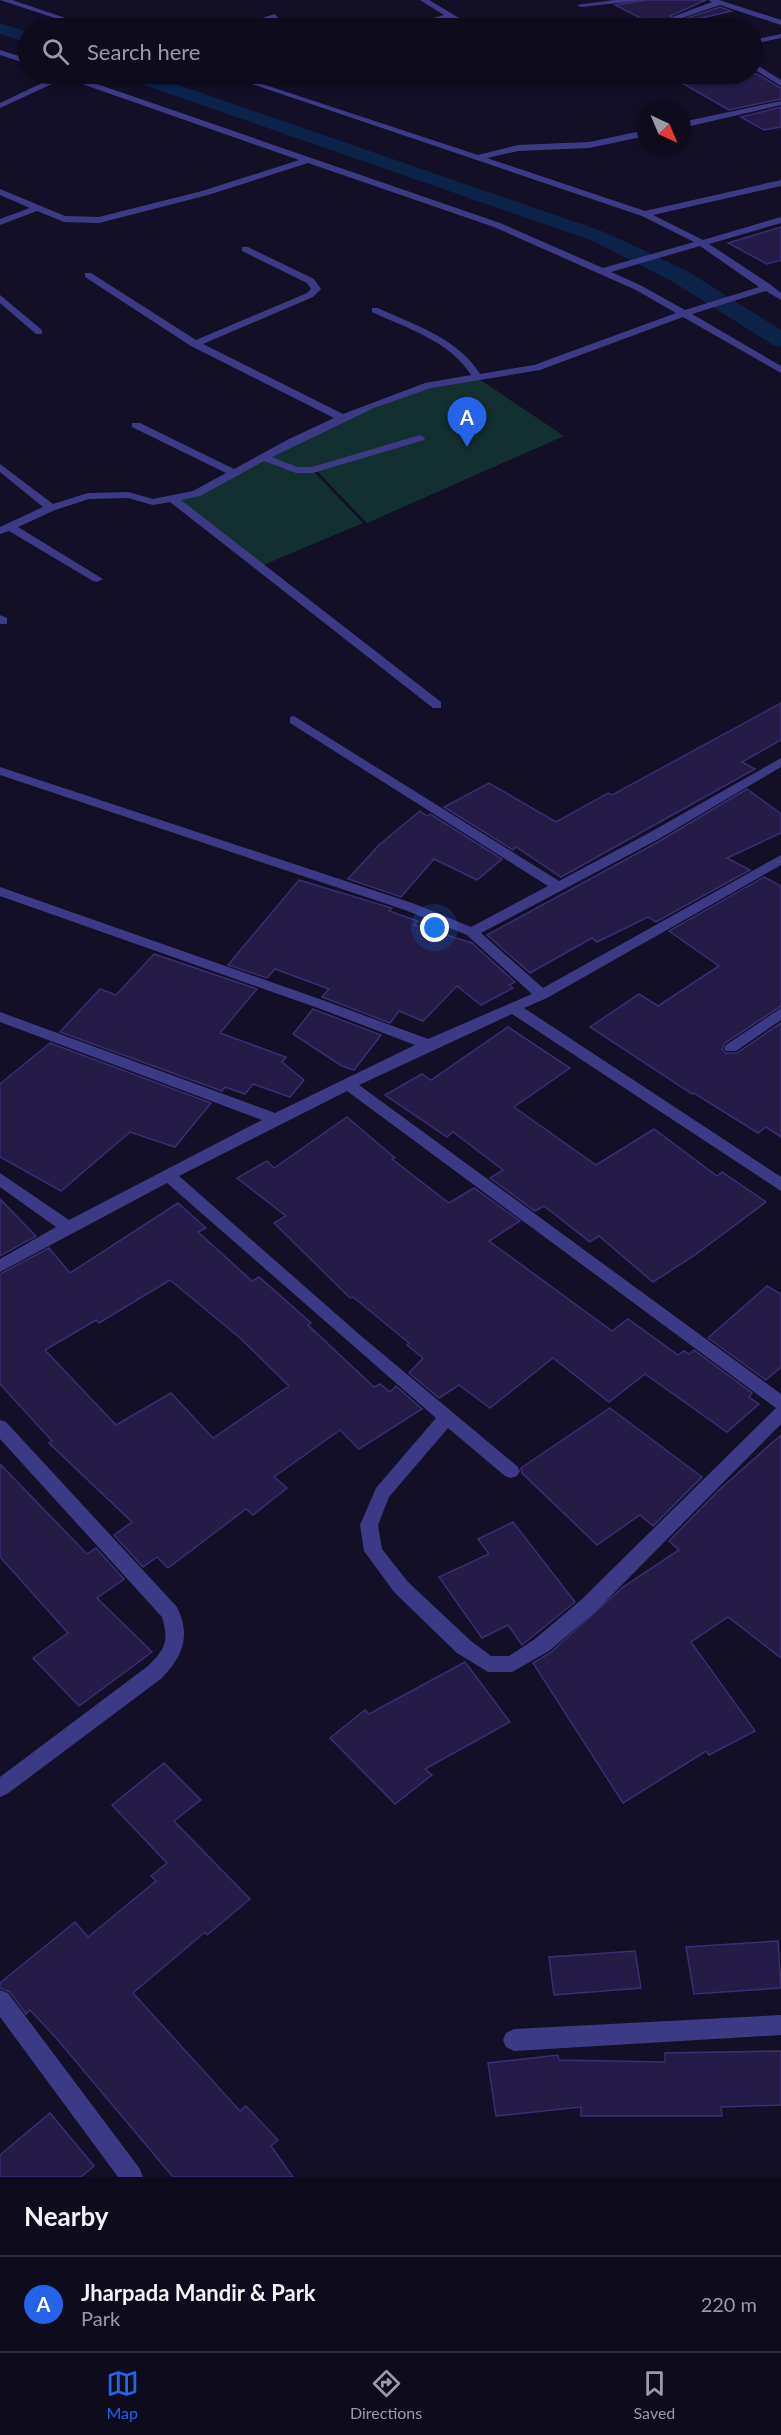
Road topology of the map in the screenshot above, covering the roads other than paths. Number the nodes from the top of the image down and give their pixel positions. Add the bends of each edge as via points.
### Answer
1 (4, 0) edge
2 (424, 0) edge
3 (641, 0) edge
4 (715, 2) edge
5 (581, 5) dead end
6 (275, 16) dead end
7 (450, 16) junction
8 (676, 17) dead end
9 (60, 18) edge
10 (268, 18) edge
11 (442, 18) edge
12 (454, 18) edge
13 (781, 23) edge
14 (781, 36) edge
15 (763, 40) edge
16 (0, 52) edge
17 (18, 58) edge
18 (763, 71) edge
19 (43, 84) edge
20 (91, 84) edge
21 (258, 84) edge
22 (781, 84) edge
23 (781, 103) edge
24 (0, 106) edge
25 (691, 123) edge
26 (637, 135) edge
27 (478, 158) junction
28 (307, 160) junction
29 (781, 183) edge
30 (0, 192) edge
31 (37, 208) junction
32 (645, 214) junction
33 (781, 220) edge
34 (0, 222) edge
35 (700, 242) junction
36 (245, 249) dead end
37 (604, 271) junction
38 (88, 275) dead end
39 (768, 287) junction
40 (781, 297) edge
41 (0, 298) edge
42 (375, 310) dead end
43 (686, 313) junction
44 (39, 332) dead end
45 (195, 344) junction
46 (781, 370) edge
47 (477, 377) junction
48 (342, 418) junction
49 (136, 425) dead end
50 (420, 438) dead end
51 (263, 457) junction
52 (0, 467) edge
53 (235, 473) junction
54 (174, 500) junction
55 (51, 508) junction
56 (5, 529) edge
57 (97, 579) dead end
58 (437, 705) dead end
59 (294, 720) dead end
60 (781, 762) edge
61 (0, 771) edge
62 (781, 859) edge
63 (559, 887) junction
64 (0, 891) edge
65 (472, 932) junction
66 (542, 995) junction
67 (515, 1009) junction
68 (781, 1013) edge
69 (0, 1017) edge
70 (428, 1045) junction
71 (731, 1048) dead end
72 (349, 1084) junction
73 (276, 1119) junction
74 (168, 1175) junction
75 (0, 1179) edge
76 (781, 1185) edge
77 (68, 1227) junction
78 (0, 1266) edge
79 (781, 1403) edge
80 (781, 1413) edge
81 (446, 1418) junction
82 (0, 1427) edge
83 (510, 1471) dead end
84 (0, 1788) edge
85 (0, 2000) edge
86 (781, 2025) edge
87 (514, 2040) dead end
88 (132, 2177) edge

1 - 9 street
2 - 7 street
3 - 5 street
4 - 8 street
4 - 13 street
6 - 10 street
7 - 11 street
7 - 12 street
14 - 15 street
16 - 17 street
18 - 22 street
19 - 24 street
20 - 28 street
21 - 27 street
23 - 25 street
26 - 27 street via 589,145 518,148
27 - 32 street
28 - 31 street via 205,193 99,220 64,219
28 - 37 street via 497,225
29 - 32 street
30 - 31 street
31 - 34 street
32 - 35 street
33 - 35 street
35 - 37 street
35 - 39 street
36 - 45 street via 311,281 316,289
37 - 43 street
38 - 45 street
39 - 40 street
39 - 43 street
41 - 44 street
42 - 47 street via 455,350 472,364
43 - 46 street
43 - 47 street via 536,368
45 - 48 street
47 - 48 street via 429,385
48 - 51 street
49 - 53 street
50 - 51 street via 313,470 296,470
51 - 53 street
52 - 55 street
53 - 54 street via 196,494
54 - 55 street via 153,502 110,494 88,496
54 - 58 street
55 - 56 street
56 - 57 street
59 - 63 street
60 - 63 street
61 - 65 street via 390,900
62 - 66 street
63 - 65 street
64 - 70 street
65 - 66 street
66 - 67 street
67 - 70 street
67 - 76 street
68 - 71 street
69 - 73 street
70 - 72 street
72 - 73 street
72 - 79 street
73 - 74 street
74 - 77 street
74 - 81 street
75 - 77 street
77 - 78 street
80 - 81 street via 588,1606 542,1645 512,1664 488,1664 464,1647 401,1587 373,1551 369,1525 382,1493
81 - 83 street
82 - 84 street via 170,1613 178,1636 172,1655 155,1672
85 - 88 street
86 - 87 street

